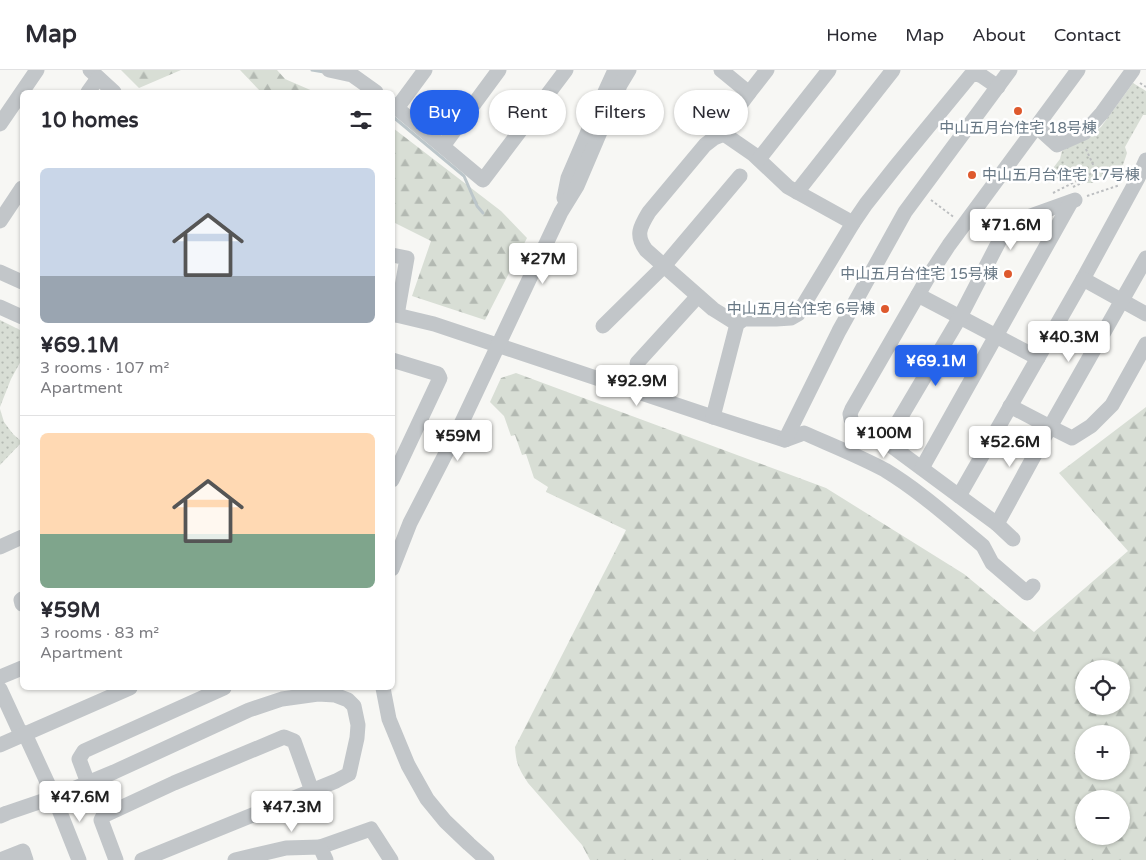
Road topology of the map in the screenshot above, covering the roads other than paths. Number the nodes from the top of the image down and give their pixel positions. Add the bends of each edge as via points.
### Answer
1 (37, 70) edge
2 (329, 70) edge
3 (425, 70) edge
4 (499, 70) edge
5 (566, 70) edge
6 (616, 70) edge
7 (629, 70) edge
8 (721, 70) edge
9 (767, 70) edge
10 (829, 70) edge
11 (893, 70) edge
12 (1010, 70) edge
13 (1078, 70) edge
14 (1133, 70) edge
15 (94, 74) edge
16 (998, 87) junction
17 (23, 90) edge
18 (89, 90) edge
19 (112, 90) edge
20 (373, 90) edge
21 (749, 93) joint
22 (20, 95) edge
23 (395, 106) edge
24 (0, 124) edge
25 (1036, 126) junction
26 (722, 135) edge
27 (726, 135) edge
28 (443, 146) junction
29 (759, 159) junction
30 (1146, 160) edge
31 (740, 176) dead end
32 (20, 191) edge
33 (797, 192) junction
34 (561, 212) junction
35 (0, 221) edge
36 (853, 223) junction
37 (395, 256) edge
38 (1146, 258) edge
39 (664, 266) junction
40 (0, 272) edge
41 (1083, 279) junction
42 (20, 281) edge
43 (918, 295) junction
44 (698, 296) junction
45 (1122, 300) junction
46 (0, 307) edge
47 (1146, 314) edge
48 (395, 315) edge
49 (20, 316) edge
50 (960, 317) junction
51 (737, 324) junction
52 (603, 326) dead end
53 (996, 337) junction
54 (1146, 344) edge
55 (498, 345) junction
56 (1038, 358) junction
57 (395, 361) edge
58 (637, 363) dead end
59 (1010, 406) junction
60 (713, 417) junction
61 (1050, 427) junction
62 (785, 440) junction
63 (886, 442) junction
64 (922, 468) junction
65 (395, 474) edge
66 (959, 496) junction
67 (997, 524) junction
68 (20, 538) edge
69 (1013, 539) dead end
70 (0, 547) edge
71 (395, 561) edge
72 (1033, 586) dead end
73 (20, 669) edge
74 (0, 678) edge
75 (0, 689) edge
76 (125, 690) edge
77 (220, 690) edge
78 (383, 690) edge
79 (25, 734) junction
80 (0, 745) edge
81 (88, 783) junction
82 (312, 791) junction
83 (54, 797) junction
84 (1, 813) edge
85 (323, 853) edge
86 (0, 860) edge
87 (26, 860) edge
88 (78, 860) edge
89 (116, 860) edge
90 (142, 860) edge
91 (235, 860) edge
92 (391, 860) edge
93 (487, 860) edge

1 - 17 street
2 - 20 street via 352,75
3 - 23 street
4 - 28 street
5 - 28 street via 483,180
6 - 34 street via 568,178
7 - 34 street via 577,186
8 - 21 street
9 - 21 street
10 - 29 street
11 - 33 street
12 - 16 street
13 - 25 street
14 - 25 street via 1084,133 1058,146
15 - 18 street
15 - 19 street
16 - 36 street via 982,76 970,76
16 - 62 street via 904,212 839,331
22 - 24 street
23 - 28 street
25 - 43 street via 948,245
26 - 39 street via 705,145 649,212 642,225 641,243
27 - 29 street
29 - 33 street
30 - 41 street
31 - 39 street
32 - 35 street
33 - 36 street
34 - 55 street
36 - 51 street via 798,314 791,318 744,319
37 - 48 street via 407,258
38 - 45 street
39 - 44 street
39 - 52 street
40 - 42 street
41 - 45 street
41 - 56 street
43 - 50 street
43 - 63 street via 850,414 855,426
44 - 51 street
44 - 58 street
45 - 47 street
45 - 61 street
46 - 49 street
48 - 55 street
50 - 53 street
50 - 53 street via 1008,224 1073,201
50 - 63 street
51 - 60 street
53 - 56 street
53 - 64 street
54 - 61 street via 1112,405 1091,426 1072,438
55 - 60 street
55 - 71 street via 410,523
56 - 59 street
57 - 65 street via 438,374 440,378
59 - 61 street
59 - 66 street
60 - 62 street
61 - 67 street
62 - 72 street via 804,433 885,471 983,546 992,564 1027,593
63 - 64 street
64 - 66 street
66 - 67 street
67 - 69 street
68 - 70 street
73 - 74 street
75 - 79 street via 18,730
76 - 79 street
77 - 81 street via 84,751 79,759
78 - 93 street via 389,719 408,765 427,799 445,821
79 - 80 street
79 - 83 street
81 - 82 street via 249,710 282,699 318,694 348,700 354,706 358,725 349,774
81 - 83 street
82 - 89 street via 294,740 284,737 103,816 101,820
82 - 90 street
83 - 84 street
83 - 88 street
85 - 91 street via 286,848
85 - 92 street via 371,829
86 - 87 street via 23,851

